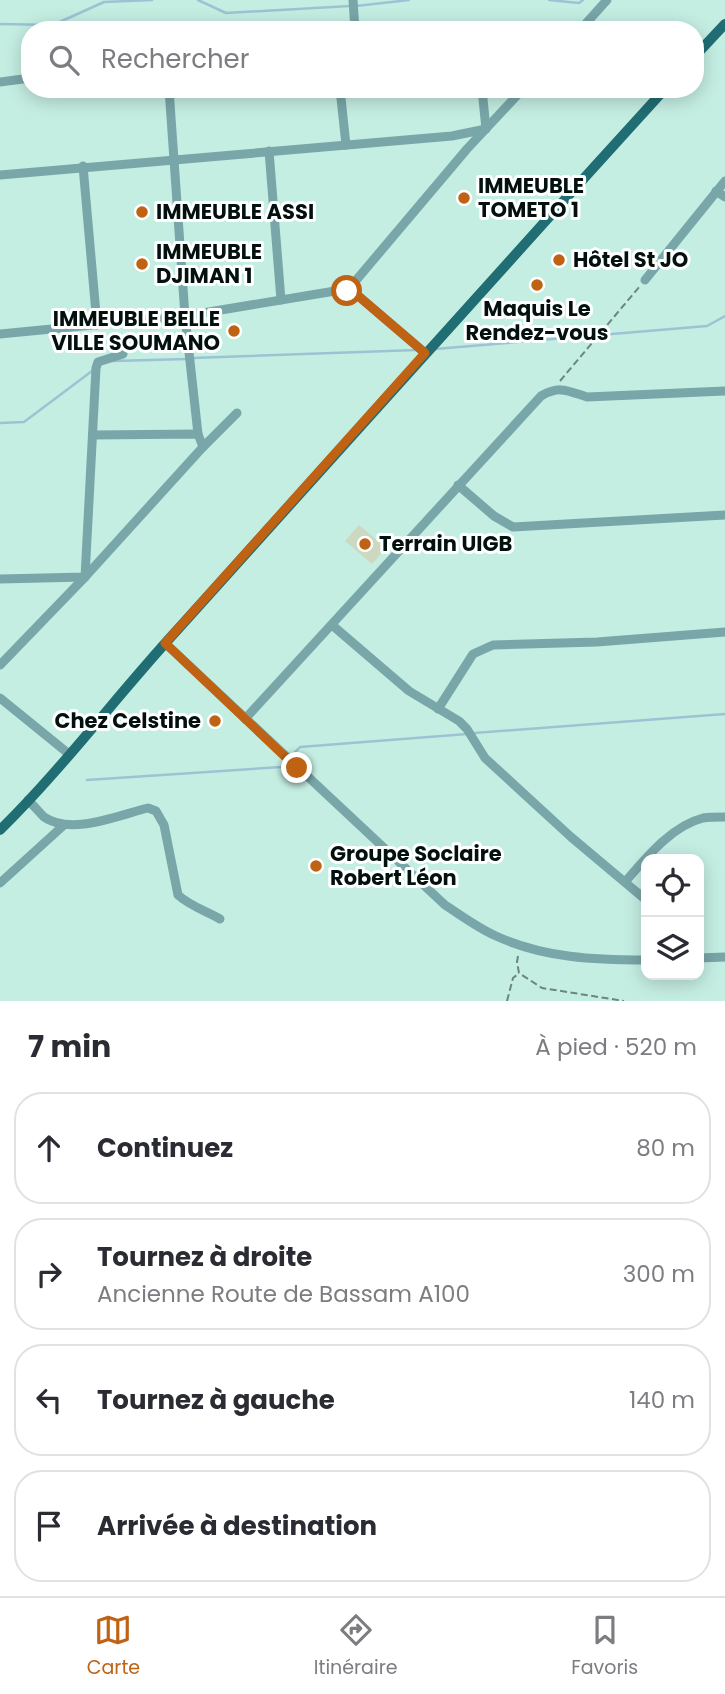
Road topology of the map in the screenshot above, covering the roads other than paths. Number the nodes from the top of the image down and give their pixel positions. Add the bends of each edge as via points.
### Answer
1 (353, 0) edge
2 (607, 0) edge
3 (354, 21) edge
4 (588, 21) edge
5 (725, 24) edge
6 (704, 46) edge
7 (21, 79) edge
8 (0, 82) edge
9 (170, 98) edge
10 (341, 98) edge
11 (483, 98) edge
12 (515, 98) edge
13 (657, 98) edge
14 (486, 129) junction
15 (346, 145) junction
16 (269, 151) junction
17 (175, 159) junction
18 (83, 166) junction
19 (0, 175) edge
20 (725, 181) edge
21 (716, 191) junction
22 (725, 197) edge
23 (645, 280) road end
24 (347, 291) junction
25 (281, 300) junction
26 (185, 316) junction
27 (97, 325) junction
28 (0, 334) edge
29 (425, 353) junction
30 (123, 354) dead end
31 (725, 391) edge
32 (237, 413) dead end
33 (198, 434) junction
34 (93, 435) junction
35 (203, 447) junction
36 (458, 485) junction
37 (725, 515) edge
38 (85, 577) junction
39 (0, 579) edge
40 (332, 625) junction
41 (725, 632) edge
42 (165, 643) junction
43 (0, 665) edge
44 (0, 698) edge
45 (438, 709) junction
46 (245, 719) junction
47 (69, 754) junction
48 (29, 800) junction
49 (725, 817) edge
50 (64, 825) junction
51 (2, 826) edge
52 (625, 882) junction
53 (0, 883) edge
54 (641, 896) edge
55 (220, 919) dead end
56 (725, 957) edge
57 (704, 958) edge
58 (641, 960) edge

1 - 3 street
2 - 4 street
5 - 6 main road
7 - 8 street
9 - 17 street
10 - 15 street
11 - 14 street
12 - 14 street
13 - 29 main road
14 - 15 street
14 - 24 street
15 - 16 street
16 - 17 street
16 - 25 street
17 - 18 street
17 - 26 street
18 - 19 street
18 - 27 street
20 - 21 street
21 - 22 street
21 - 23 street
24 - 25 street
24 - 29 street
25 - 26 street
26 - 27 street
26 - 33 street
27 - 28 street
29 - 42 main road
30 - 34 street via 97,362
31 - 36 street via 587,397 553,389 541,396
32 - 35 street
33 - 34 street
33 - 35 street
34 - 38 street
35 - 38 street
36 - 37 street via 513,527
36 - 40 street
38 - 39 street
38 - 43 street
40 - 45 street via 408,691
40 - 46 street
41 - 45 street via 493,645 473,654
42 - 46 street
42 - 47 main road
44 - 47 street
45 - 52 street via 467,729 485,758
46 - 58 street via 445,905 496,936 543,952 596,960
47 - 48 main road
48 - 50 street via 45,817
48 - 51 main road
49 - 52 street via 705,818 681,828
50 - 53 street
50 - 55 street via 77,826 148,808 156,811 178,895
52 - 54 street
56 - 57 street

